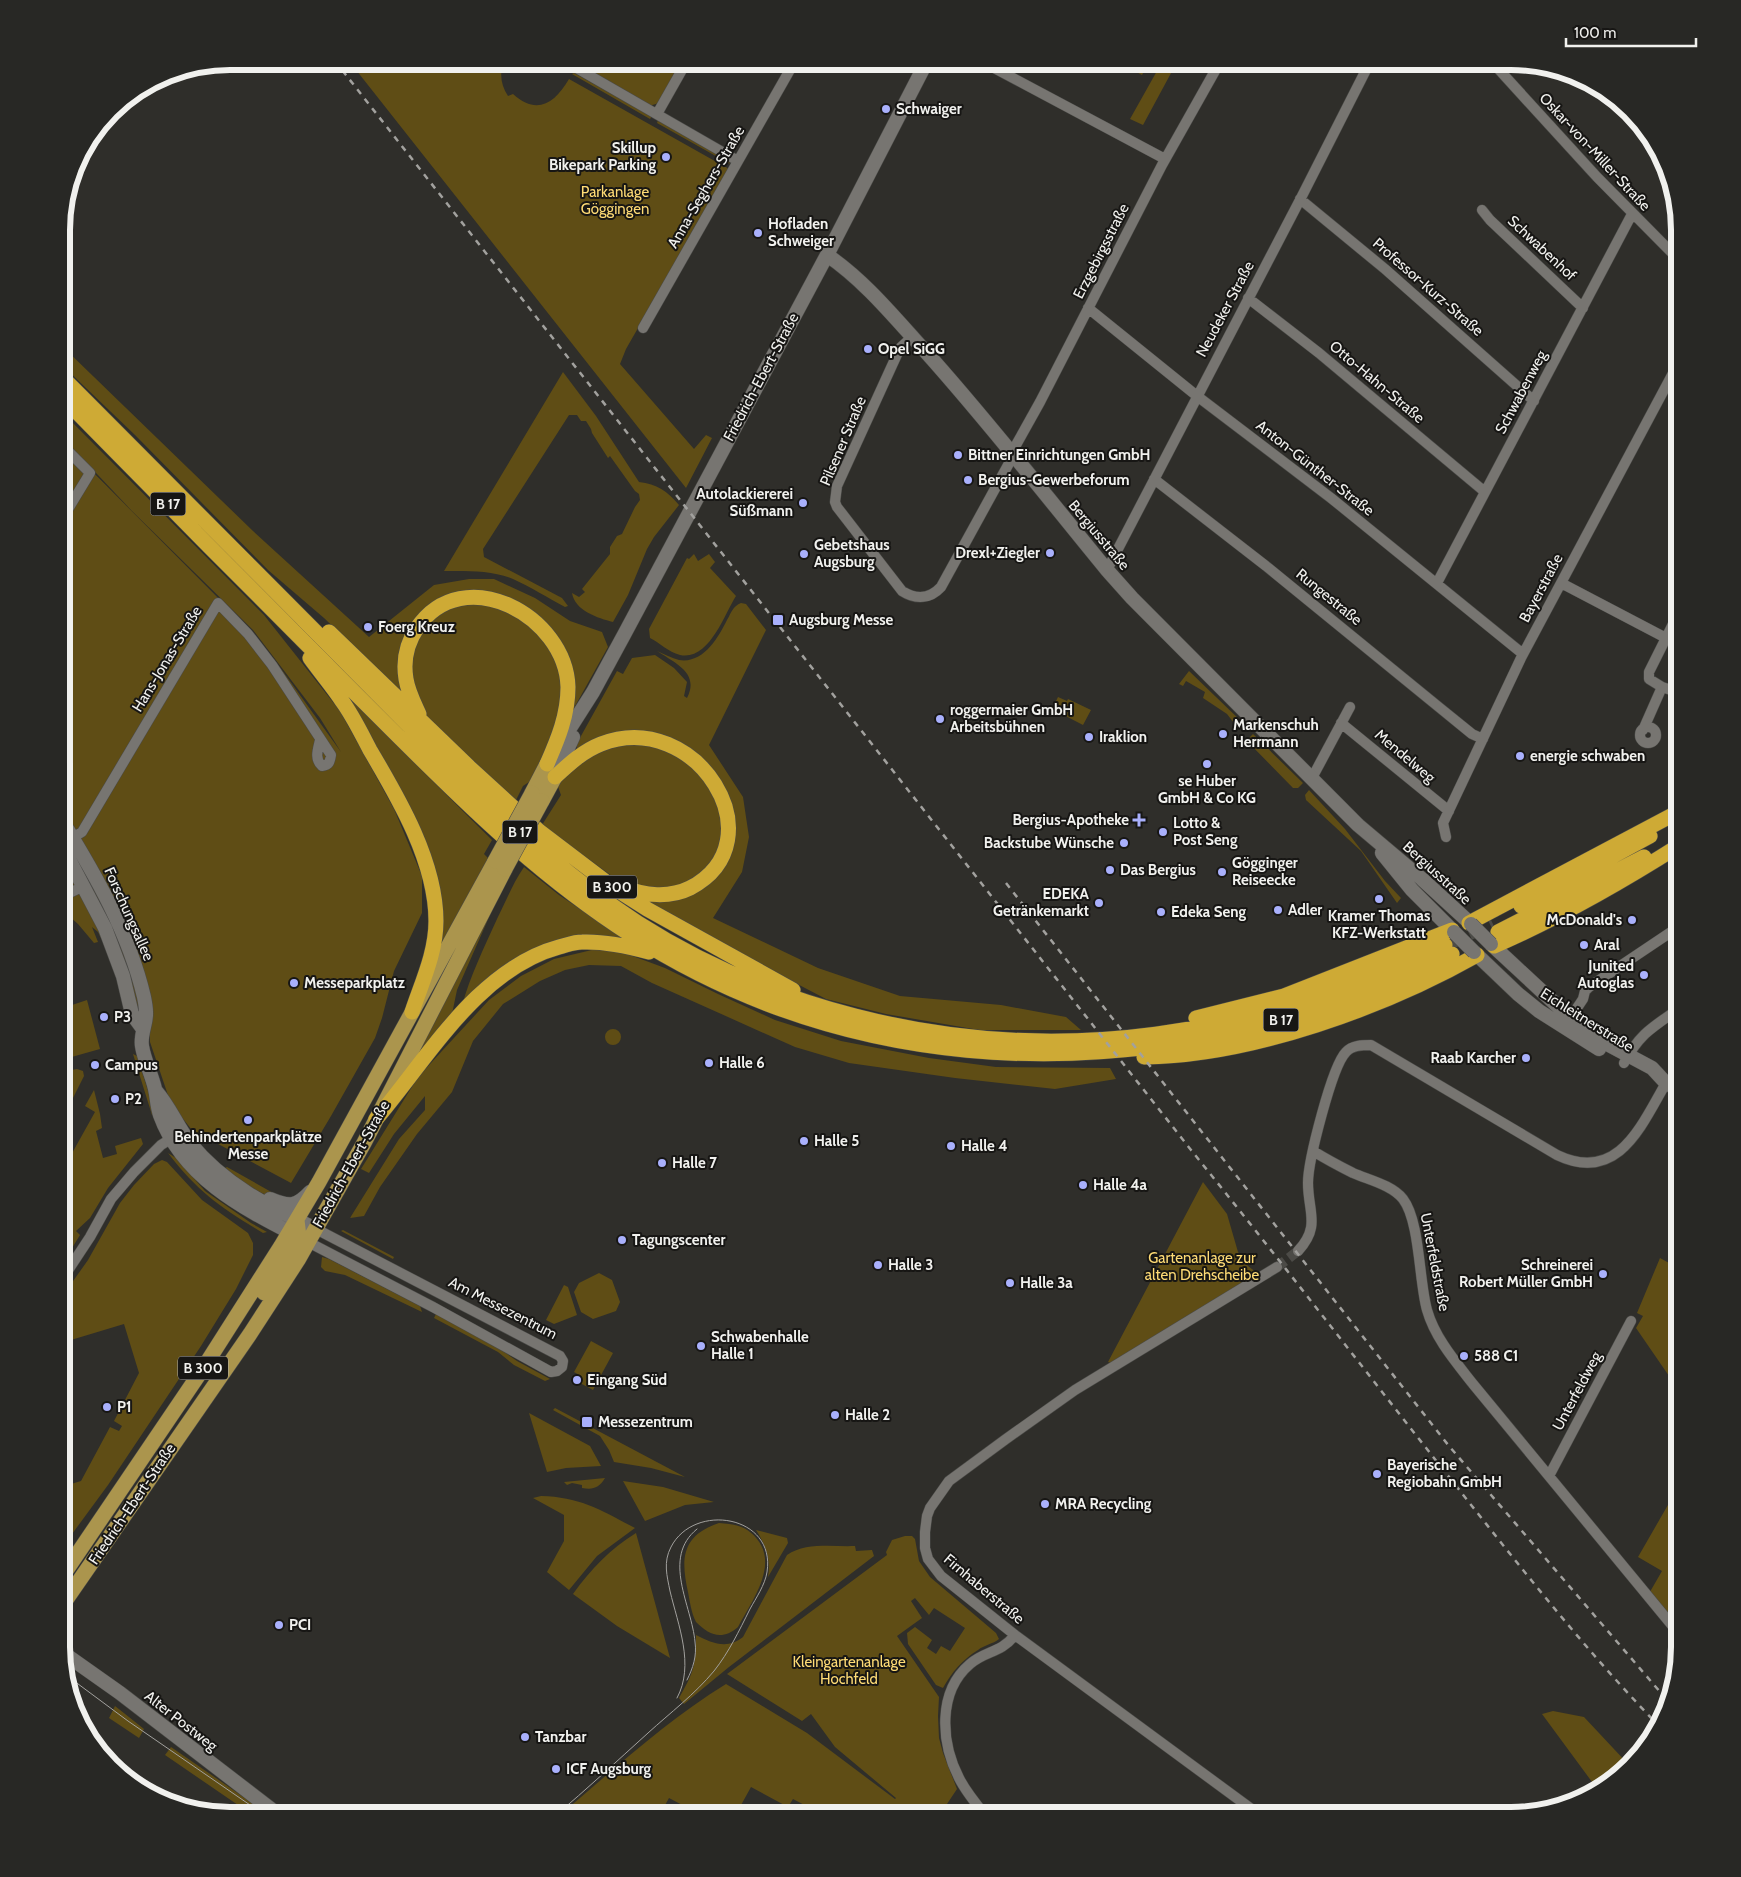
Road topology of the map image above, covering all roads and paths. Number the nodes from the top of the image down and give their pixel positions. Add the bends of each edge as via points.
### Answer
1 (580, 70) edge
2 (682, 70) edge
3 (786, 70) edge
4 (922, 70) edge
5 (996, 70) edge
6 (1215, 70) edge
7 (1366, 70) edge
8 (1499, 70) edge
9 (657, 114) junction
10 (1165, 159) junction
11 (738, 161) junction
12 (1300, 199) junction
13 (1482, 210) dead end
14 (1632, 214) junction
15 (1671, 252) edge
16 (827, 255) junction
17 (1248, 298) junction
18 (1088, 308) junction
19 (1583, 308) junction
20 (643, 328) dead end
21 (912, 337) junction
22 (1671, 377) edge
23 (70, 385) edge
24 (1197, 396) junction
25 (1534, 401) junction
26 (70, 405) edge
27 (70, 452) edge
28 (1013, 456) junction
29 (1154, 479) junction
30 (1485, 492) junction
31 (70, 506) edge
32 (1107, 570) junction
33 (264, 580) junction
34 (1437, 583) junction
35 (1561, 583) junction
36 (274, 612) junction
37 (1671, 628) edge
38 (1666, 638) junction
39 (1523, 654) junction
40 (1662, 687) junction
41 (1671, 690) edge
42 (1350, 707) dead end
43 (1651, 714) junction
44 (423, 722) junction
45 (1341, 723) junction
46 (1643, 730) junction
47 (1654, 730) junction
48 (1483, 739) junction
49 (320, 740) dead end
50 (551, 771) junction
51 (1312, 778) junction
52 (1449, 811) junction
53 (1671, 816) edge
54 (1671, 824) edge
55 (1358, 825) junction
56 (1446, 837) dead end
57 (70, 839) edge
58 (1671, 841) edge
59 (70, 849) edge
60 (1671, 852) edge
61 (70, 854) edge
62 (500, 865) junction
63 (591, 870) junction
64 (84, 886) junction
65 (70, 893) edge
66 (1470, 923) junction
67 (1453, 931) junction
68 (1671, 932) edge
69 (1494, 936) junction
70 (1449, 949) tunnel mouth
71 (1476, 953) junction
72 (668, 957) junction
73 (830, 1009) junction
74 (412, 1012) junction
75 (1671, 1014) edge
76 (1570, 1017) junction
77 (143, 1029) junction
78 (1099, 1046) junction
79 (1626, 1059) junction
80 (1665, 1082) junction
81 (1671, 1086) edge
82 (376, 1119) junction
83 (177, 1135) junction
84 (1313, 1151) junction
85 (228, 1179) junction
86 (319, 1182) junction
87 (316, 1229) junction
88 (298, 1233) junction
89 (1298, 1251) tunnel mouth
90 (1277, 1267) tunnel mouth
91 (70, 1268) edge
92 (1631, 1321) dead end
93 (1549, 1476) junction
94 (70, 1565) edge
95 (70, 1594) edge
96 (1671, 1624) edge
97 (1015, 1635) junction
98 (70, 1658) edge
99 (268, 1807) edge
100 (979, 1807) edge
101 (1249, 1807) edge

1 - 9 street
2 - 9 street
3 - 11 street, Anna-Seghers-Straße
4 - 16 street, Friedrich-Ebert-Straße
5 - 10 street
6 - 10 street, Erzgebirgsstraße
7 - 12 street, Neudeker Straße
8 - 14 street, Oskar-von-Miller-Straße
9 - 11 street
10 - 18 street, Erzgebirgsstraße
11 - 20 street, Anna-Seghers-Straße
12 - 17 street, Neudeker Straße
12 - 25 street, Professor-Kurz-Straße via 1385,269
13 - 19 street, Schwabenhof
14 - 15 street, Oskar-von-Miller-Straße
14 - 19 street, Schwabenweg
16 - 21 street, Bergiusstraße via 870,291
16 - 50 street, Friedrich-Ebert-Straße
17 - 24 street, Neudeker Straße
17 - 30 street, Otto-Hahn-Straße
18 - 24 street, Anton-Günther-Straße
18 - 28 street, Erzgebirgsstraße
19 - 25 street, Schwabenweg
21 - 28 street, Bergiusstraße
21 - 28 street, Pilsener Straße via 900,348 835,492 837,507 902,591 922,597 935,594 941,587
22 - 35 street, Bayerstraße
23 - 33 highway, B 17
24 - 29 street, Neudeker Straße
24 - 34 street, Anton-Günther-Straße
25 - 30 street, Schwabenweg
26 - 36 highway, B 17
27 - 31 street via 90,472
28 - 32 street, Bergiusstraße
29 - 32 street, Neudeker Straße
29 - 48 street, Rungestraße via 1273,571 1472,734
30 - 34 street, Schwabenweg
32 - 51 street, Bergiusstraße
33 - 44 highway via 320,623
33 - 73 highway, B 17 via 463,780 571,875 638,923 716,966 758,985
34 - 39 street, Anton-Günther-Straße
35 - 38 street
35 - 39 street, Bayerstraße
36 - 72 highway, B 17 via 454,792 525,856 595,910
36 - 74 highway via 343,702 393,788 429,875 434,894 434,948
37 - 38 street
38 - 40 street via 1649,672 1649,679
39 - 48 street, Bayerstraße
40 - 41 street
40 - 43 street
42 - 45 street
43 - 46 street
43 - 47 street
44 - 50 highway, B 300 via 408,689 404,665 419,625 434,610 458,599 493,600 516,608 550,636 564,666 568,698
44 - 63 highway, B 300 via 539,831
45 - 51 street
45 - 52 street, Mendelweg
46 - 47 street via 1649,727
46 - 47 street via 1641,739 1646,744 1654,740
48 - 52 street, Bayerstraße
49 - 57 street, Hans-Jonas-Straße via 260,649 218,603 82,832
50 - 62 main road, Friedrich-Ebert-Straße, bridge
50 - 63 highway via 603,743 646,739 680,750 697,762 725,804 728,828 725,848 707,876 692,886 675,894 641,893
51 - 55 street, Bergiusstraße
52 - 56 street, Bayerstraße via 1443,823
53 - 66 highway
54 - 69 highway
55 - 66 street, Bergiusstraße
55 - 67 street, Bergiusstraße via 1412,890
58 - 69 highway
59 - 77 street, Forschungsallee via 102,891 117,922 136,971 147,1013
60 - 69 highway via 1526,932
61 - 64 street, Forschungsallee
62 - 74 main road, Friedrich-Ebert-Straße / B 300
62 - 82 main road, Friedrich-Ebert-Straße
63 - 73 highway, B 300 via 648,909
64 - 65 street
64 - 77 street, Forschungsallee via 105,928 123,976 132,1014
66 - 67 street
66 - 69 street, Bergiusstraße, bridge
67 - 71 street, Bergiusstraße, bridge
67 - 78 highway via 1284,996
68 - 76 street via 1589,987
69 - 71 street
69 - 76 street, Eichleitnerstraße
70 - 78 highway, B 17 via 1368,992 1281,1020 1191,1041
71 - 78 highway via 1414,986 1326,1022 1233,1047 1146,1057
71 - 79 street, Eichleitnerstraße via 1539,1011 1562,1027
72 - 78 highway, B 17 via 780,1008 874,1036 930,1046 1044,1055
72 - 82 highway, B 300 via 610,943 580,942 541,952 499,976 454,1023
73 - 78 highway, B 17 via 934,1033
74 - 86 main road, Friedrich-Ebert-Straße / B 300
75 - 79 street via 1644,1034
76 - 79 street, Eichleitnerstraße
77 - 83 street, Forschungsallee via 142,1045 161,1117
79 - 80 street, Eichleitnerstraße via 1652,1068
80 - 81 street, Eichleitnerstraße
80 - 84 street via 1634,1138 1619,1153 1604,1160 1579,1162 1557,1155 1371,1045 1357,1046 1346,1052 1338,1065
82 - 87 main road, Friedrich-Ebert-Straße / B 300
83 - 85 street, Forschungsallee
83 - 88 street, Forschungsallee via 188,1162 212,1186 242,1207
83 - 91 street via 161,1145 111,1199
84 - 89 street via 1308,1182 1312,1227 1310,1237
84 - 93 street, Unterfeldstraße via 1388,1188 1403,1200 1410,1213 1425,1302 1433,1327 1468,1378
85 - 86 street via 283,1205 303,1199
85 - 88 street, Forschungsallee
86 - 88 main road, Friedrich-Ebert-Straße / B 300
87 - 88 main road, Friedrich-Ebert-Straße / B 300
87 - 88 street, Am Messezentrum
87 - 88 street, Am Messezentrum via 560,1356 562,1367 550,1372
88 - 94 main road, Friedrich-Ebert-Straße / B 300
88 - 95 main road, Friedrich-Ebert-Straße / B 300 via 235,1338 207,1394
90 - 97 street, Firnhaberstraße via 1075,1390 949,1481 940,1493 927,1516 925,1548 928,1559 941,1576
92 - 93 street, Unterfeldweg
93 - 96 street, Unterfeldstraße
97 - 100 street via 1000,1649 969,1665 955,1682 946,1708 946,1736 958,1776
97 - 101 street, Firnhaberstraße
98 - 99 street, Alter Postweg

